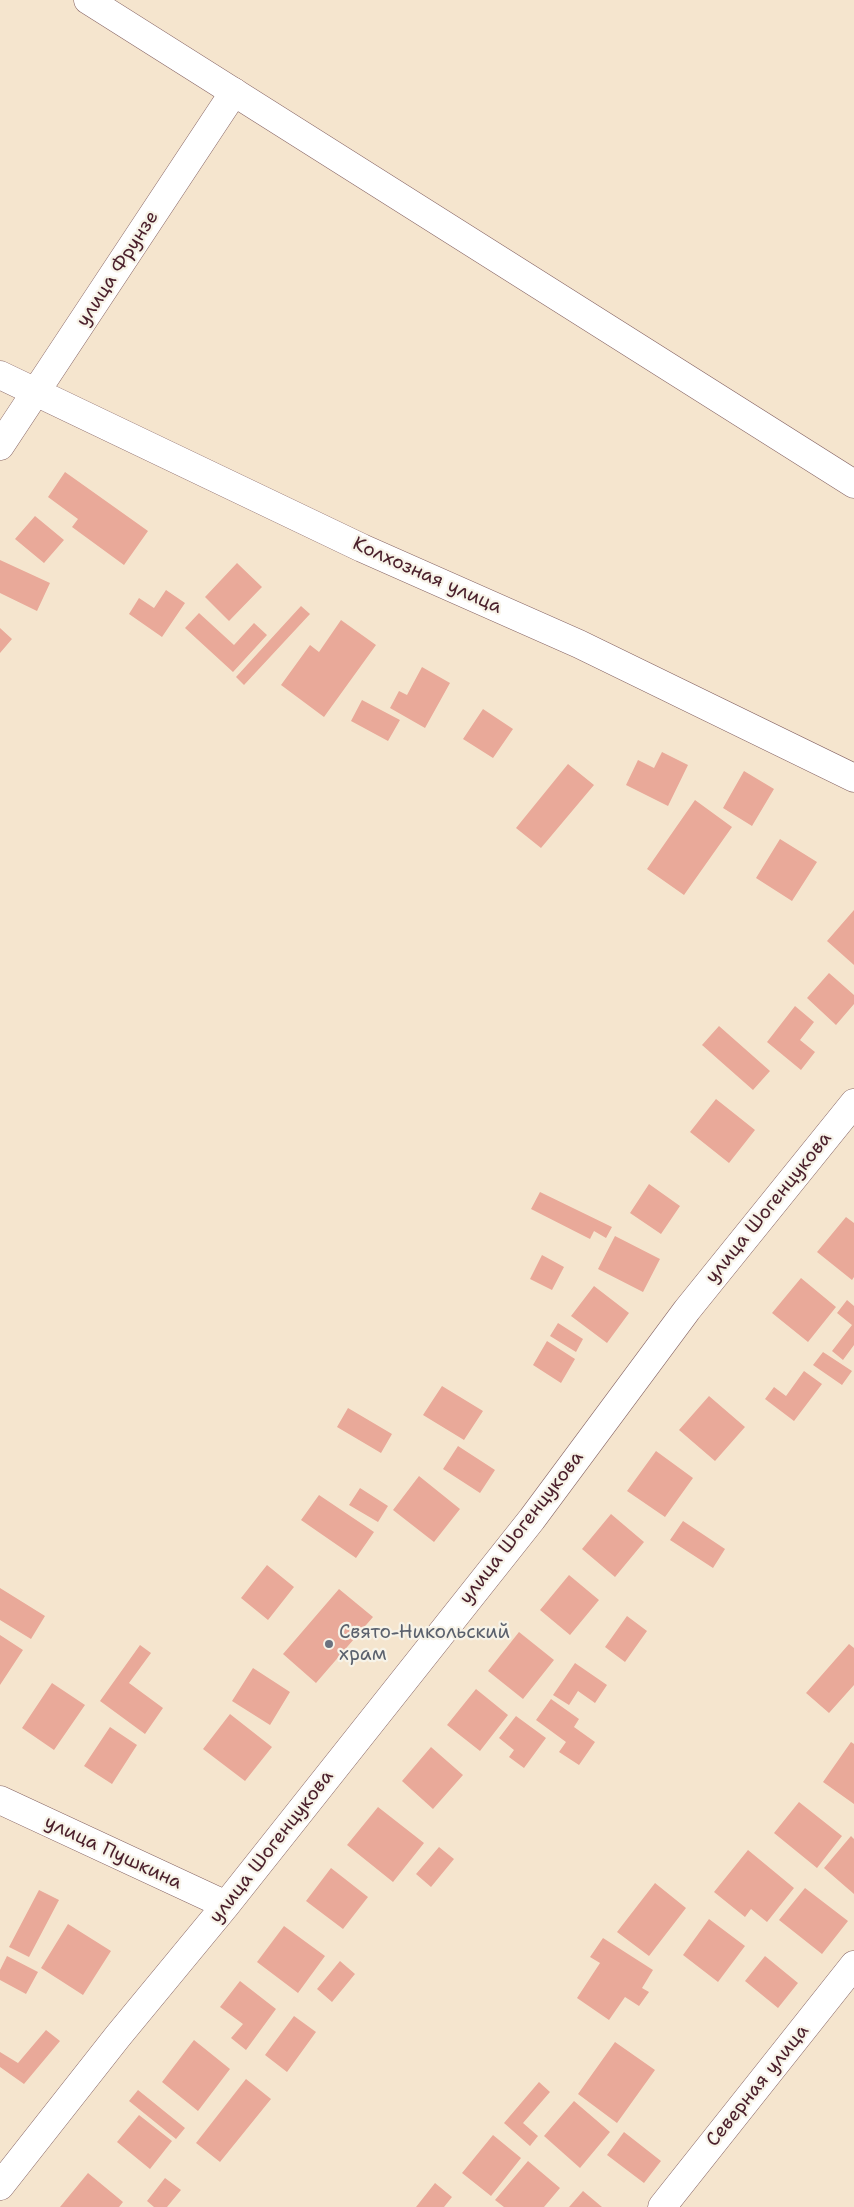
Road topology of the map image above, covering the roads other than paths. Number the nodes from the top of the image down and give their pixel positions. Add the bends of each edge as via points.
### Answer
1 (88, 0) edge
2 (234, 92) junction
3 (0, 375) edge
4 (36, 393) junction
5 (0, 446) edge
6 (854, 484) edge
7 (854, 778) edge
8 (854, 1103) edge
9 (0, 1800) edge
10 (226, 1905) junction
11 (854, 1965) edge
12 (0, 2186) edge
13 (662, 2207) edge

1 - 2 street
2 - 4 street, улица Фрунзе
2 - 6 street
3 - 4 street, Колхозная улица
4 - 5 street, улица Фрунзе
4 - 7 street, Колхозная улица via 362,548 579,644
8 - 10 street, улица Шогенцукова via 687,1310 532,1519
9 - 10 street, улица Пушкина
10 - 12 street, улица Шогенцукова
11 - 13 street, Северная улица

